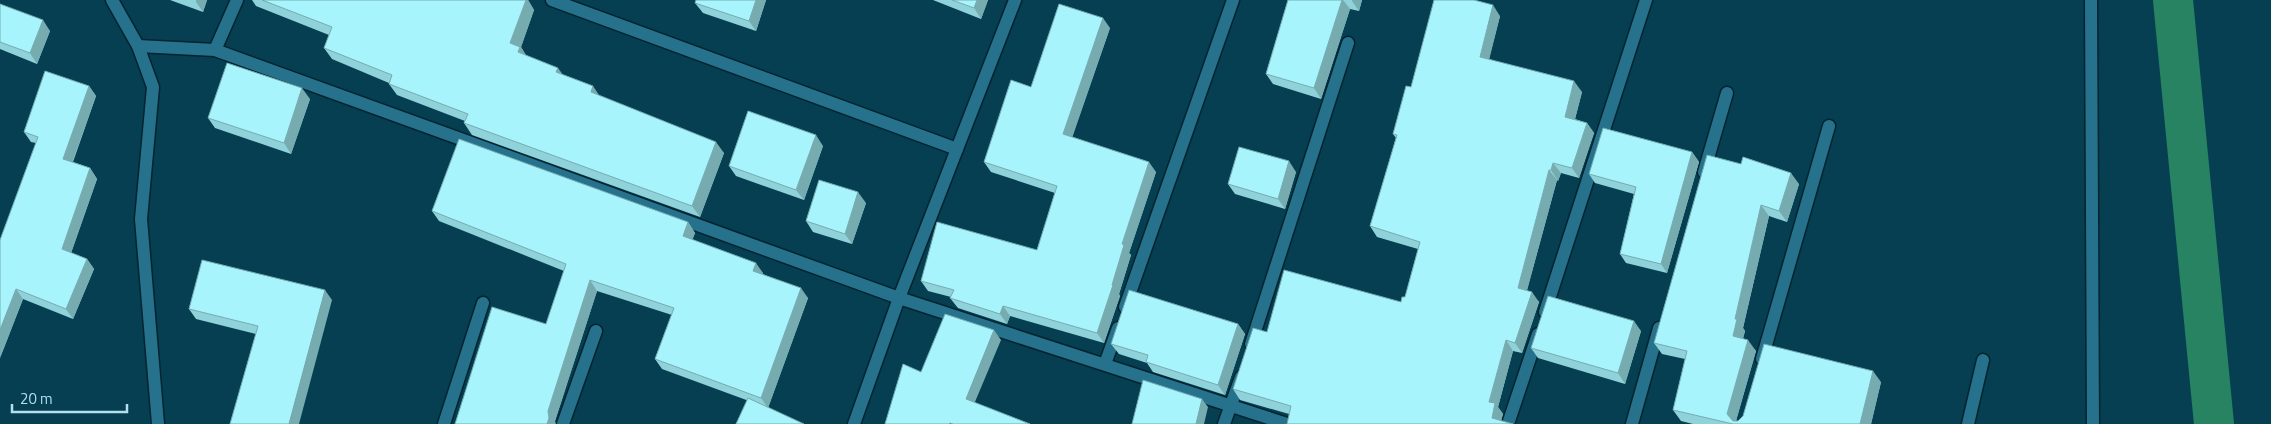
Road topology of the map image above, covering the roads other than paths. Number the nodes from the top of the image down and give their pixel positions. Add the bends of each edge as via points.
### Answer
1 (112, 0) edge
2 (237, 0) edge
3 (552, 0) edge
4 (1015, 0) edge
5 (1233, 0) edge
6 (1646, 0) edge
7 (2091, 0) edge
8 (586, 6) edge
9 (1348, 43) dead end
10 (138, 46) junction
11 (215, 50) junction
12 (1727, 93) dead end
13 (1829, 126) dead end
14 (957, 149) junction
15 (1700, 188) edge
16 (899, 298) junction
17 (483, 303) dead end
18 (1662, 320) edge
19 (596, 330) dead end
20 (1983, 360) dead end
21 (1105, 364) junction
22 (1759, 368) edge
23 (1232, 405) junction
24 (158, 424) edge
25 (444, 424) edge
26 (563, 424) edge
27 (854, 424) edge
28 (1224, 424) edge
29 (1287, 424) edge
30 (1508, 424) edge
31 (1632, 424) edge
32 (1968, 424) edge
33 (2093, 424) edge

1 - 10 street
2 - 11 street
3 - 8 street
4 - 14 street
5 - 21 street
6 - 30 street
7 - 33 street
8 - 14 street
9 - 23 street
10 - 11 street
10 - 24 street via 153,87 141,219
11 - 16 street
12 - 15 street
13 - 22 street
14 - 16 street
16 - 21 street
16 - 27 street
17 - 25 street
18 - 31 street
19 - 26 street
20 - 32 street
21 - 23 street
23 - 28 street
23 - 29 street

